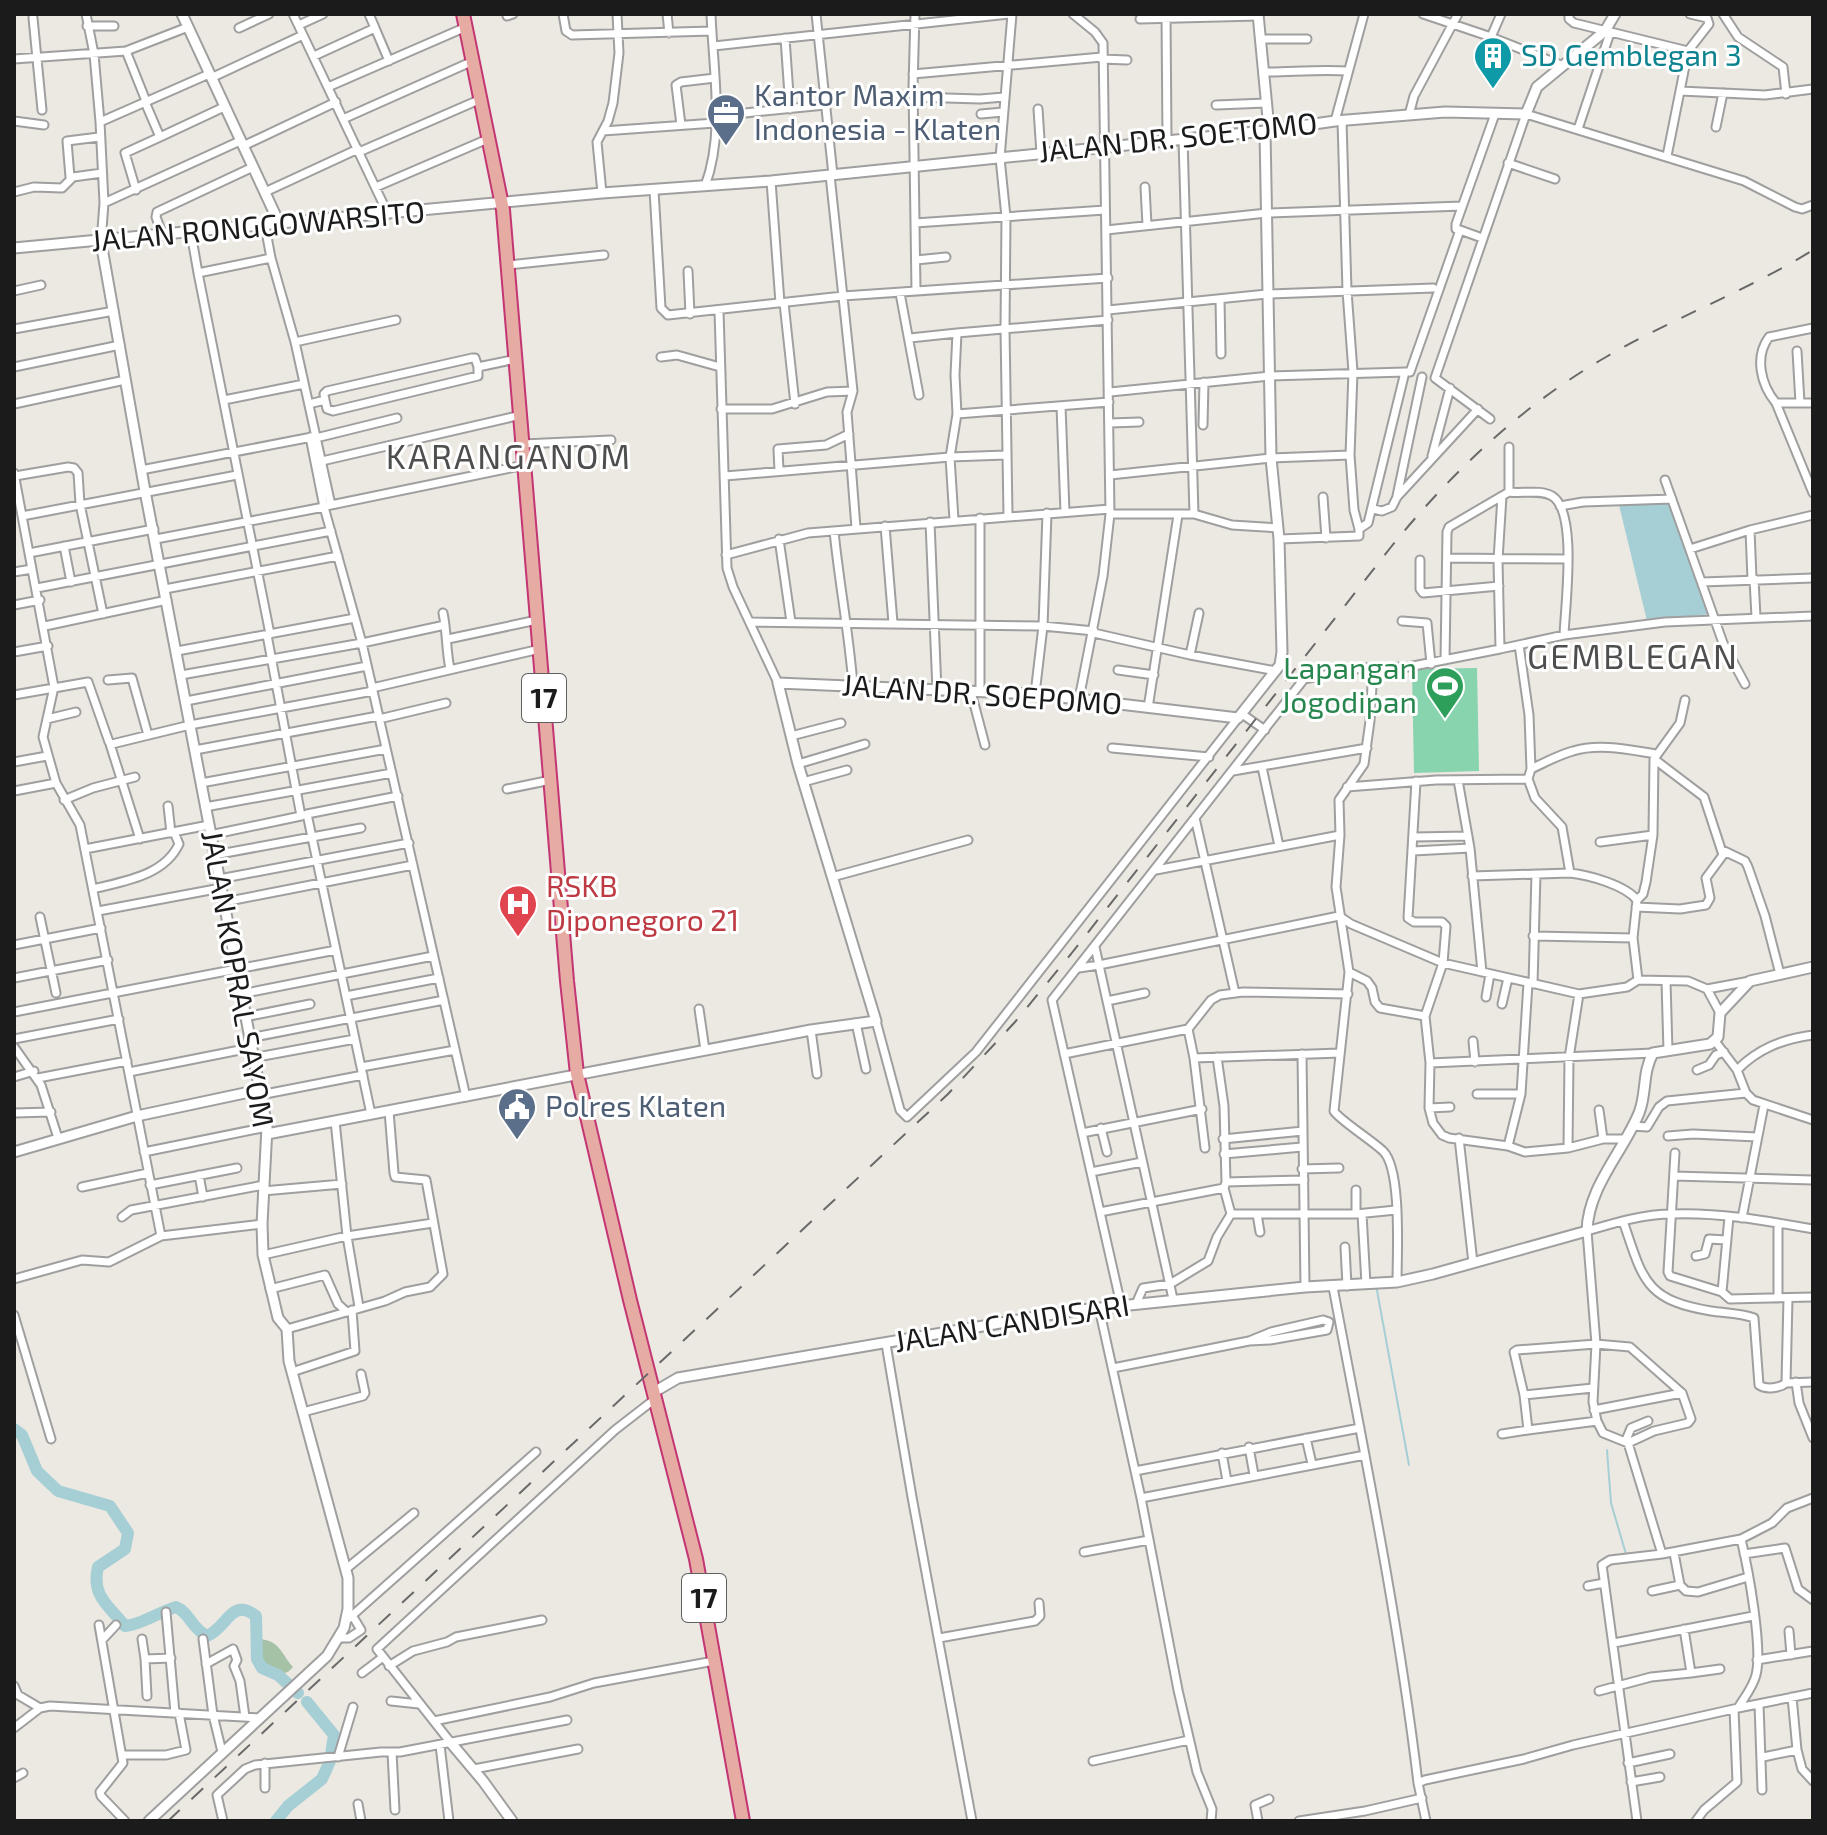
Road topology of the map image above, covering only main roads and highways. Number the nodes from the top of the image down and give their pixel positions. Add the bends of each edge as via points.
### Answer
1 (464, 21) edge
2 (743, 1821) edge

1 - 2 highway, 17 via 502,203 577,1074 696,1559

